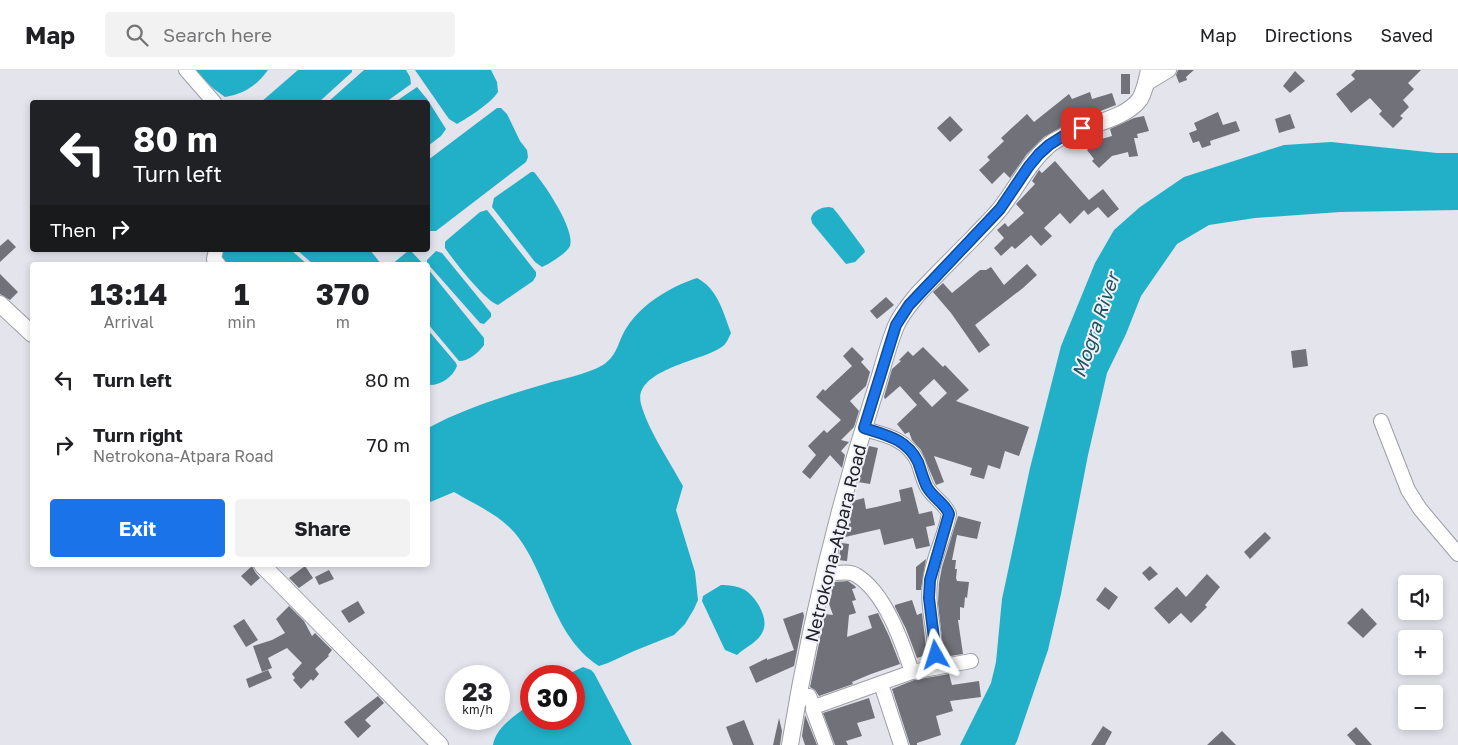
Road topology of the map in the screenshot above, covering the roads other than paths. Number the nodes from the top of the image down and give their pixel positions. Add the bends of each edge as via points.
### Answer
1 (186, 70) edge
2 (1169, 70) edge
3 (1148, 77) edge
4 (212, 100) edge
5 (0, 304) edge
6 (30, 332) edge
7 (1381, 421) dead end
8 (864, 428) junction
9 (1458, 554) edge
10 (264, 567) edge
11 (825, 574) junction
12 (971, 661) dead end
13 (934, 668) junction
14 (912, 672) junction
15 (881, 684) junction
16 (797, 699) junction
17 (814, 707) junction
18 (440, 745) edge
19 (790, 745) edge
20 (826, 745) edge
21 (901, 745) edge

1 - 4 street
2 - 3 street
3 - 8 street, Netrokona-Atpara Road via 1134,105 1122,113 1068,133 1049,145 1029,166 1000,209 909,305 896,325
5 - 6 street
7 - 9 street via 1408,490
8 - 11 street, Netrokona-Atpara Road
8 - 13 street via 904,444 917,460 928,487 949,514 930,580 936,655
10 - 18 street
11 - 14 street via 854,574 873,590 886,608
11 - 16 street, Netrokona-Atpara Road
12 - 13 street
13 - 14 street
14 - 15 street
15 - 17 street
15 - 21 street
16 - 17 street via 809,696
16 - 19 street, Netrokona-Atpara Road
17 - 20 street

